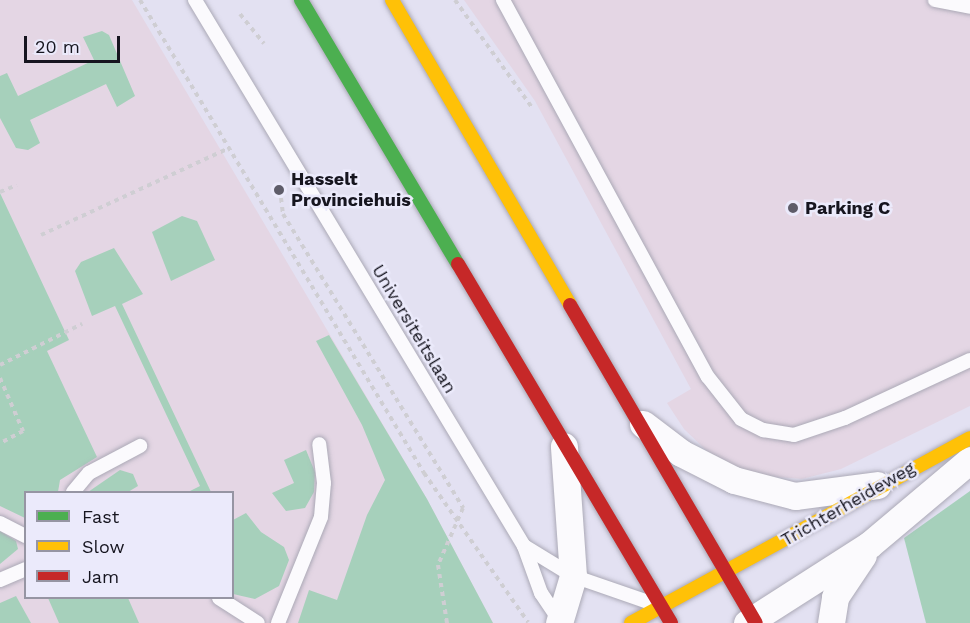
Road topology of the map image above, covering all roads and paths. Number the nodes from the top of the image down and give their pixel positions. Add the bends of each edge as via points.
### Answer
1 (140, 0) edge
2 (195, 0) edge
3 (301, 0) edge
4 (392, 0) edge
5 (455, 0) edge
6 (503, 0) edge
7 (935, 0) edge
8 (970, 7) edge
9 (240, 14) dead end
10 (264, 44) dead end
11 (560, 106) junction
12 (229, 148) junction
13 (18, 185) dead end
14 (0, 192) edge
15 (281, 198) dead end
16 (41, 235) dead end
17 (82, 324) dead end
18 (970, 360) edge
19 (0, 365) edge
20 (0, 378) edge
21 (639, 421) junction
22 (970, 438) edge
23 (0, 443) edge
24 (319, 444) dead end
25 (564, 445) junction
26 (140, 446) dead end
27 (970, 460) edge
28 (881, 484) junction
29 (74, 491) edge
30 (457, 520) junction
31 (0, 523) edge
32 (24, 535) edge
33 (869, 545) junction
34 (524, 546) junction
35 (24, 570) edge
36 (727, 571) junction
37 (573, 576) junction
38 (0, 580) edge
39 (222, 599) edge
40 (661, 606) junction
41 (753, 622) edge
42 (258, 623) edge
43 (278, 623) edge
44 (447, 623) edge
45 (529, 623) edge
46 (560, 623) edge
47 (631, 623) edge
48 (671, 623) edge
49 (831, 623) edge

1 - 12 path
2 - 34 lane, Universiteitslaan
3 - 25 main road
4 - 21 main road
5 - 11 path via 539,117
6 - 11 lane
7 - 8 lane
9 - 10 path
11 - 18 lane via 708,377 741,419 763,430 795,435 845,418
12 - 16 path
12 - 30 path via 424,473
13 - 14 path
15 - 30 path via 282,214 463,508
17 - 19 path
20 - 23 path via 23,431
21 - 28 street via 681,453 734,480 795,496
21 - 36 main road
22 - 28 main road, Trichterheideweg
24 - 43 lane via 324,483 321,517
25 - 37 street
25 - 40 main road
26 - 29 lane via 89,473
27 - 33 street, Trichterheideweg
28 - 36 main road, Trichterheideweg
30 - 44 path via 438,565
30 - 45 path
31 - 32 lane
33 - 41 street, Trichterheideweg
33 - 49 street via 835,597
34 - 37 lane, Universiteitslaan
34 - 46 lane via 541,593
35 - 38 lane
36 - 40 main road, Trichterheideweg
36 - 41 main road
37 - 40 lane, Universiteitslaan
37 - 46 street
39 - 42 lane
40 - 47 main road, Trichterheideweg
40 - 48 main road

